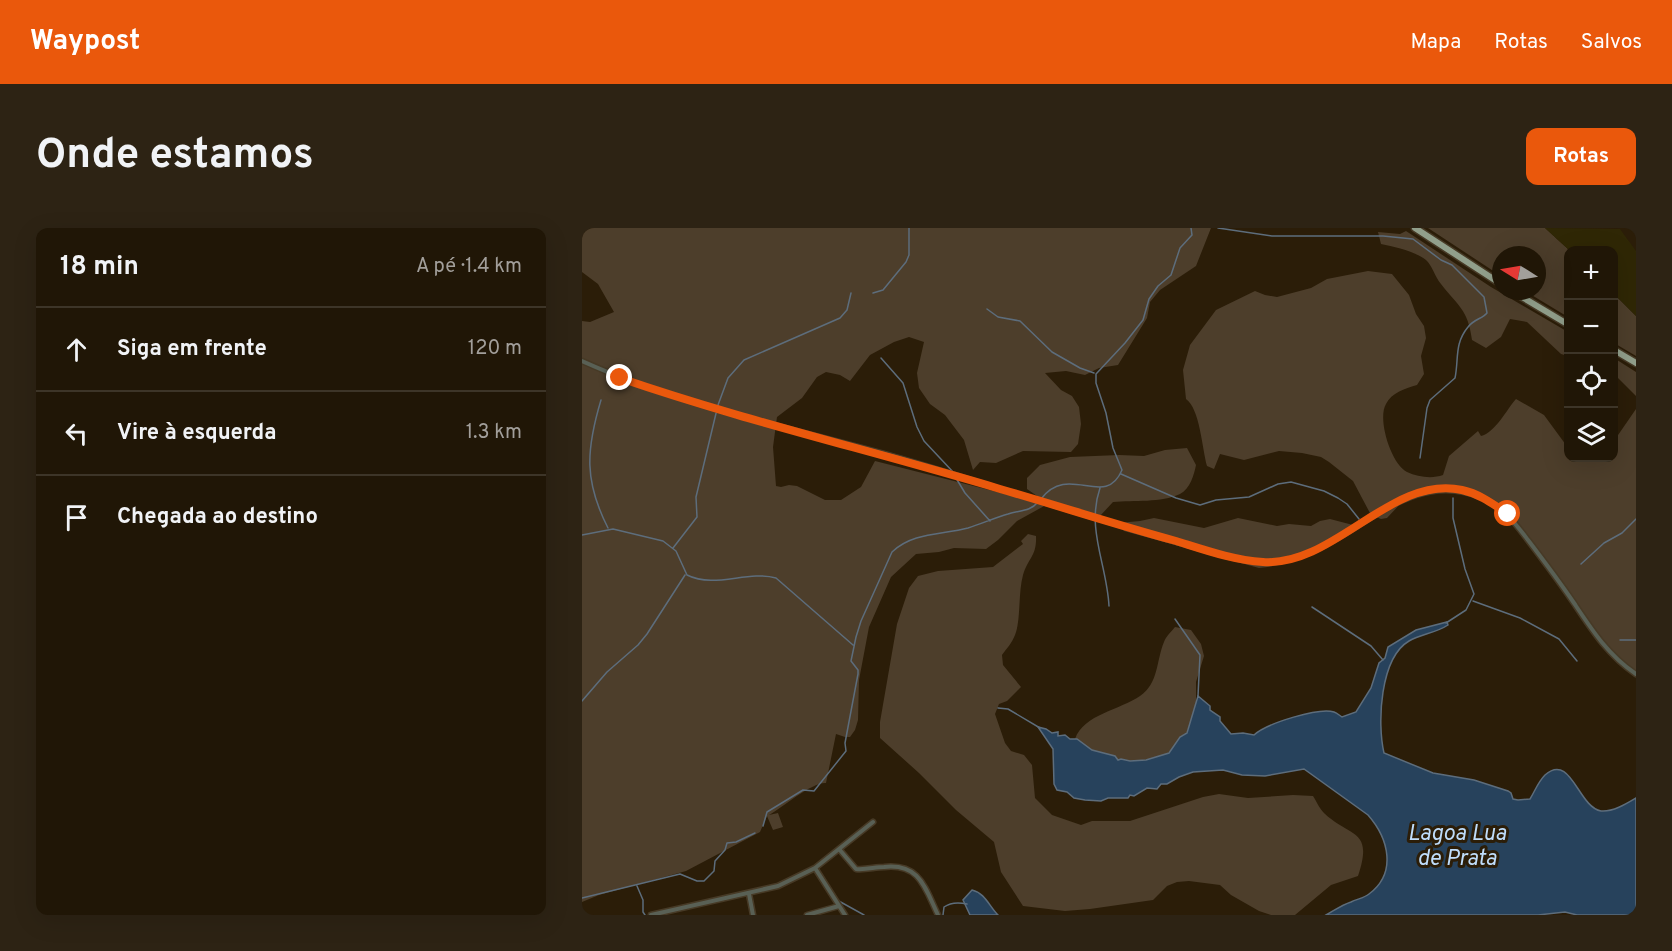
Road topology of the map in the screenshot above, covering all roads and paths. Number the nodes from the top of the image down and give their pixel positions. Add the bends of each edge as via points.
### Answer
1 (1415, 228) edge
2 (1492, 278) edge
3 (1527, 300) edge
4 (1564, 322) edge
5 (1618, 352) edge
6 (582, 361) edge
7 (1636, 363) edge
8 (1636, 674) edge
9 (873, 822) dead end
10 (839, 849) junction
11 (815, 868) junction
12 (749, 894) junction
13 (839, 906) junction
14 (651, 915) edge
15 (753, 915) edge
16 (807, 915) edge
17 (845, 915) edge
18 (938, 915) edge

1 - 2 main road
3 - 4 main road
5 - 7 main road
6 - 8 street via 674,397 896,457 1240,559 1287,560 1316,551 1418,493 1461,490 1484,498 1508,514 1605,647
9 - 10 street
10 - 11 street
10 - 18 street via 856,869 898,866 912,871
11 - 12 street via 786,883
11 - 13 street
12 - 14 street
12 - 15 street
13 - 16 street
13 - 17 street

